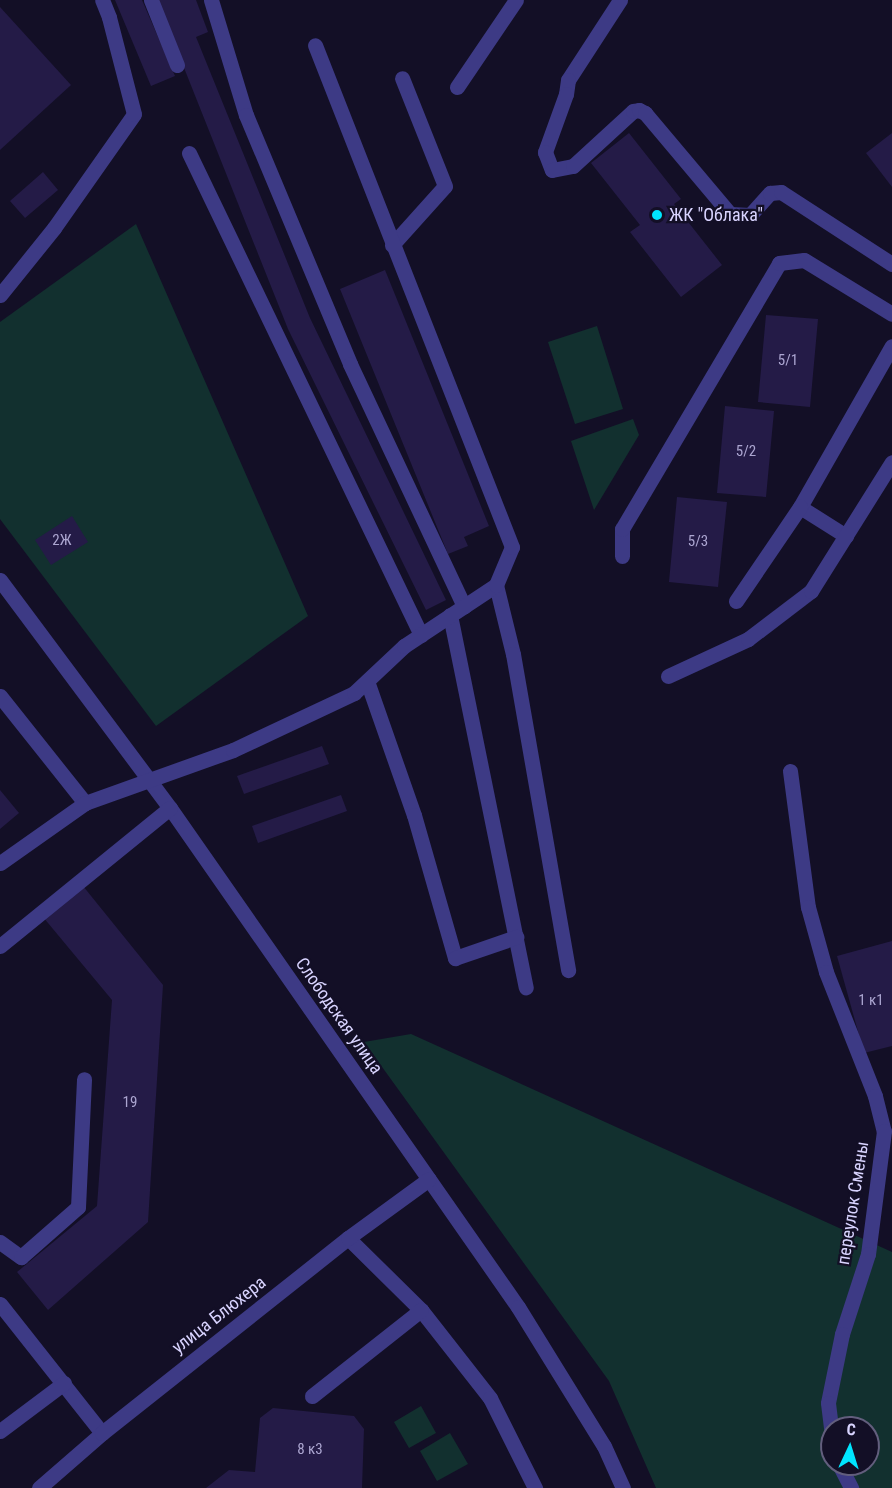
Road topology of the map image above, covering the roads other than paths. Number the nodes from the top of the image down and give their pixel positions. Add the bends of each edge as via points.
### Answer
1 (102, 0) edge
2 (152, 0) edge
3 (211, 0) edge
4 (516, 0) edge
5 (620, 0) edge
6 (315, 45) dead end
7 (177, 65) dead end
8 (402, 78) dead end
9 (456, 87) dead end
10 (189, 153) dead end
11 (392, 245) junction
12 (892, 264) edge
13 (0, 295) edge
14 (892, 314) edge
15 (892, 346) edge
16 (892, 462) edge
17 (892, 476) edge
18 (892, 483) edge
19 (800, 507) junction
20 (846, 536) junction
21 (622, 556) dead end
22 (0, 580) edge
23 (496, 585) junction
24 (736, 601) dead end
25 (464, 606) junction
26 (450, 615) junction
27 (421, 635) junction
28 (668, 676) dead end
29 (367, 681) junction
30 (0, 696) edge
31 (790, 771) dead end
32 (148, 779) junction
33 (85, 803) junction
34 (170, 808) junction
35 (0, 863) edge
36 (516, 937) junction
37 (0, 946) edge
38 (568, 970) dead end
39 (526, 987) dead end
40 (84, 1079) dead end
41 (429, 1179) junction
42 (348, 1238) junction
43 (0, 1242) edge
44 (0, 1304) edge
45 (421, 1310) junction
46 (64, 1383) junction
47 (312, 1396) dead end
48 (830, 1416) edge
49 (0, 1431) edge
50 (102, 1432) junction
51 (39, 1488) edge
52 (534, 1488) edge
53 (623, 1488) edge

1 - 13 street via 110,17 134,114 54,228
2 - 7 street
3 - 25 street via 246,116 350,364
4 - 9 street
5 - 12 street via 568,80 545,152 552,170 573,166 633,111 639,110 730,214 750,215 770,193 781,192
6 - 11 street
8 - 11 street via 445,186
10 - 27 street
11 - 23 street via 512,547
14 - 21 street via 804,260 779,263 622,529
15 - 19 street
16 - 20 street
17 - 18 street
19 - 20 street
19 - 24 street
20 - 28 street via 811,591 748,639
22 - 32 street, Слободская улица
23 - 25 street
23 - 38 street via 513,654
25 - 26 street
26 - 27 street
26 - 36 street
27 - 29 street
29 - 32 street via 354,693 244,745
29 - 36 street via 414,815 455,958
30 - 33 street
31 - 48 street, переулок Смены via 808,907 826,972 875,1096 884,1131 867,1254 842,1334 828,1403
32 - 33 street
32 - 34 street, Слободская улица
33 - 35 street
34 - 37 street
34 - 41 street, Слободская улица
36 - 39 street
40 - 43 street via 78,1207 21,1257
41 - 42 street, улица Блюхера
41 - 53 street, Слободская улица via 518,1307 604,1446
42 - 45 street
42 - 50 street, улица Блюхера
44 - 46 street
45 - 47 street
45 - 52 street via 490,1398
46 - 49 street
46 - 50 street
50 - 51 street, улица Блюхера

